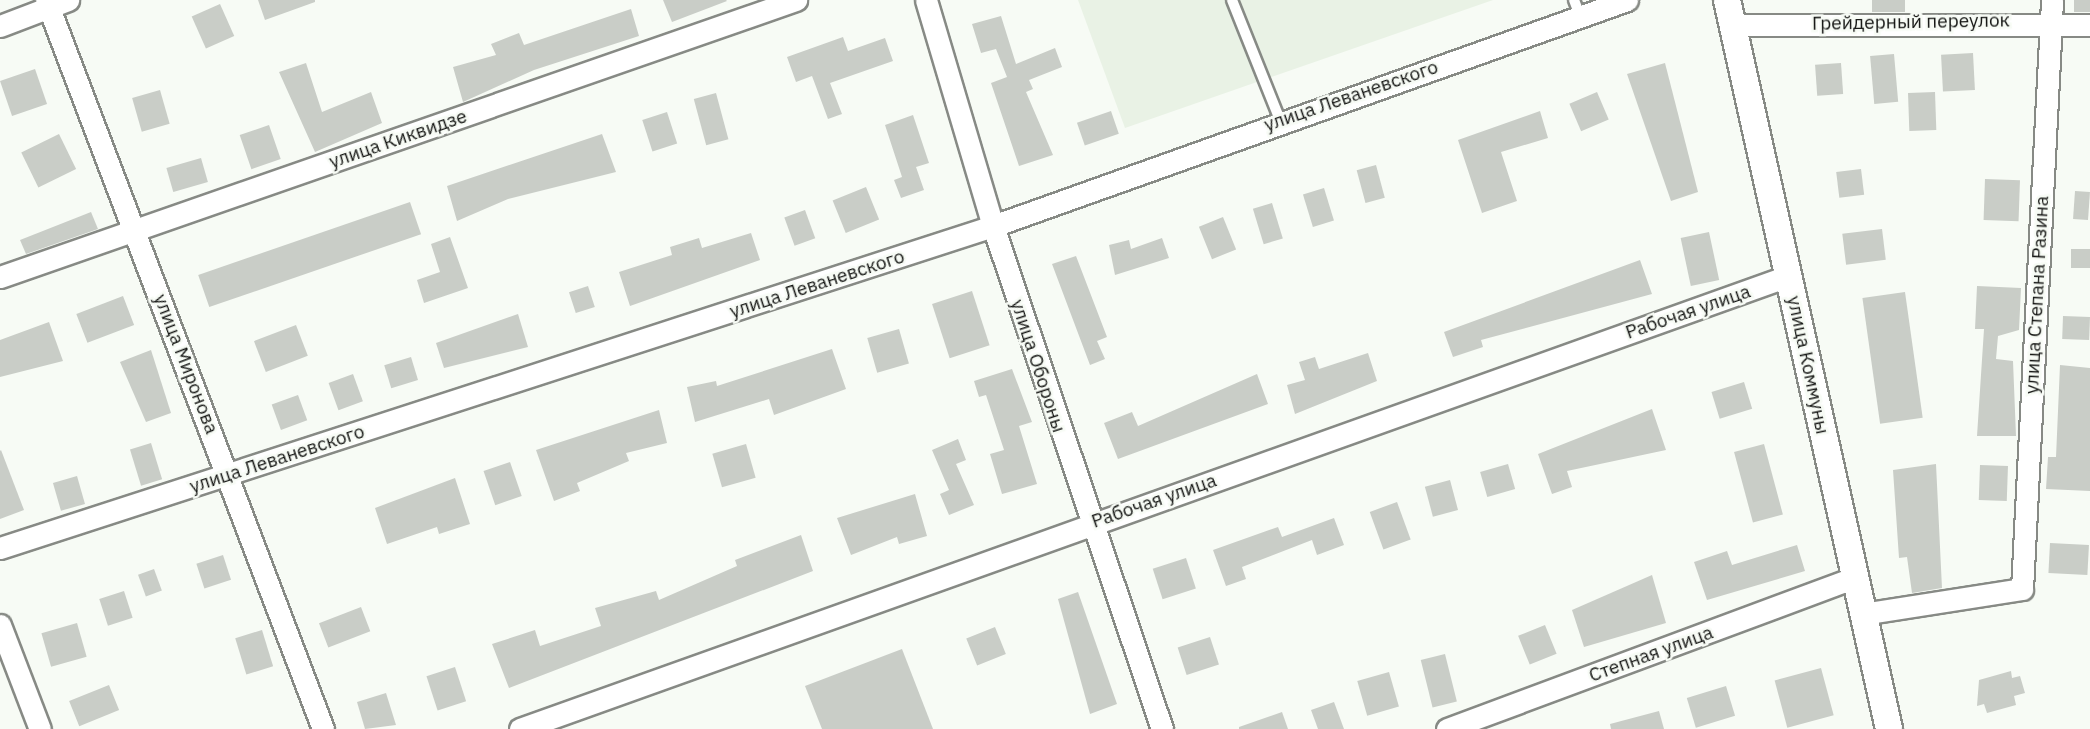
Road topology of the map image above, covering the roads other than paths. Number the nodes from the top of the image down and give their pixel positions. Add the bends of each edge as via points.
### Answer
1 (796, 0) edge
2 (926, 0) edge
3 (1232, 0) edge
4 (1627, 0) edge
5 (54, 2) edge
6 (1576, 8) edge
7 (2052, 10) edge
8 (1730, 13) edge
9 (2090, 25) edge
10 (0, 26) edge
11 (1280, 120) junction
12 (993, 226) junction
13 (134, 231) junction
14 (1788, 276) junction
15 (0, 277) edge
16 (230, 475) junction
17 (1090, 523) junction
18 (0, 548) edge
19 (1854, 578) junction
20 (1862, 614) junction
21 (0, 625) edge
22 (40, 729) edge
23 (323, 729) edge
24 (520, 729) edge
25 (1162, 729) edge
26 (1447, 729) edge
27 (1889, 729) edge

1 - 13 street, улица Киквидзе
2 - 12 street, улица Обороны
3 - 11 lane
4 - 6 street, улица Леваневского
5 - 10 street
5 - 13 street, улица Миронова
6 - 11 street, улица Леваневского
7 - 8 street, Грейдерный переулок
7 - 9 street, Грейдерный переулок
7 - 20 street, улица Степана Разина via 2022,589
8 - 14 street, улица Коммуны
11 - 12 street, улица Леваневского
12 - 16 street, улица Леваневского
12 - 17 street, улица Обороны
13 - 15 street, улица Киквидзе
13 - 16 street, улица Миронова
14 - 17 street, Рабочая улица
14 - 19 street, улица Коммуны
16 - 18 street, улица Леваневского
16 - 23 street, улица Миронова
17 - 24 street, Рабочая улица
17 - 25 street, улица Обороны
19 - 20 street, улица Коммуны
19 - 26 street, Степная улица
20 - 27 street, улица Коммуны
21 - 22 street

